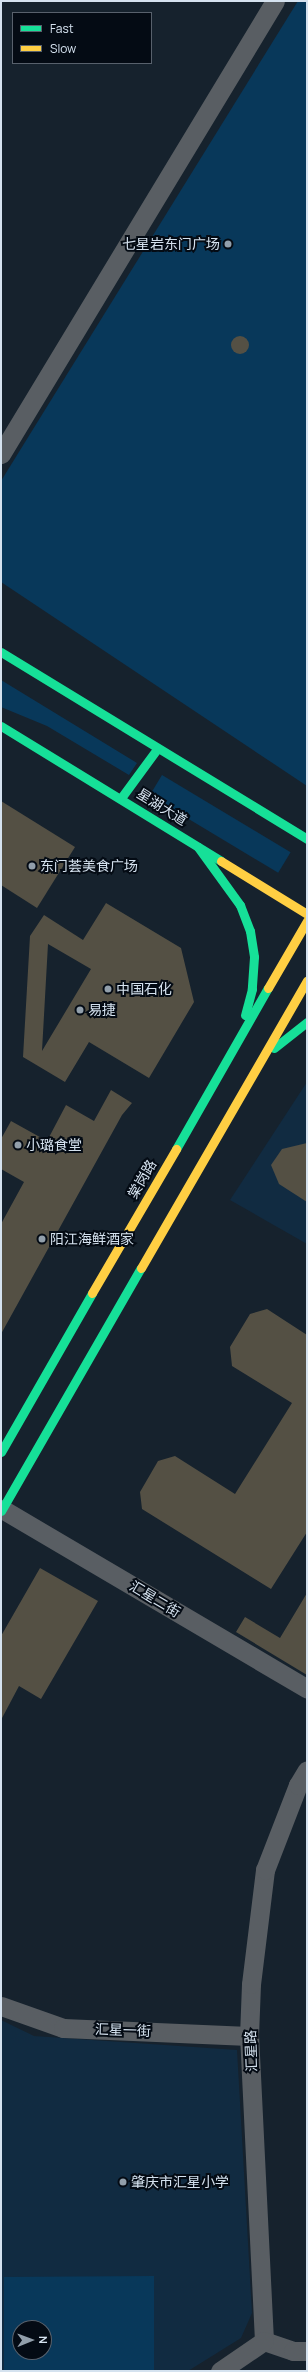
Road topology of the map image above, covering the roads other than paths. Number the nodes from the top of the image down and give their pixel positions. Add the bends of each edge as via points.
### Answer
1 (274, 1) edge
2 (1, 454) edge
3 (1, 652) edge
4 (1, 726) edge
5 (157, 750) junction
6 (121, 798) junction
7 (307, 840) edge
8 (198, 847) junction
9 (307, 914) edge
10 (307, 921) edge
11 (307, 981) edge
12 (307, 1022) edge
13 (238, 1040) junction
14 (266, 1055) junction
15 (1, 1452) edge
16 (2, 1510) edge
17 (307, 1689) edge
18 (307, 1770) edge
19 (1, 2006) edge
20 (249, 2036) junction
21 (264, 2341) junction
22 (307, 2351) edge
23 (220, 2371) edge

1 - 2 street
3 - 5 main road
4 - 6 main road, 星湖大道
5 - 6 main road
5 - 7 main road
6 - 8 main road, 星湖大道
8 - 9 main road, 星湖大道
8 - 13 main road via 240,905 250,931 254,957 252,989
10 - 13 main road, 棠岗路
11 - 14 main road
12 - 14 main road
13 - 15 main road, 棠岗路 via 74,1333
14 - 16 main road via 93,1345
16 - 17 street, 汇星二街
18 - 20 street, 汇星路 via 298,1785 265,1870 251,1984
19 - 20 street, 汇星一街 via 63,2028
20 - 21 street, 汇星路
21 - 22 street via 293,2351
21 - 23 street

